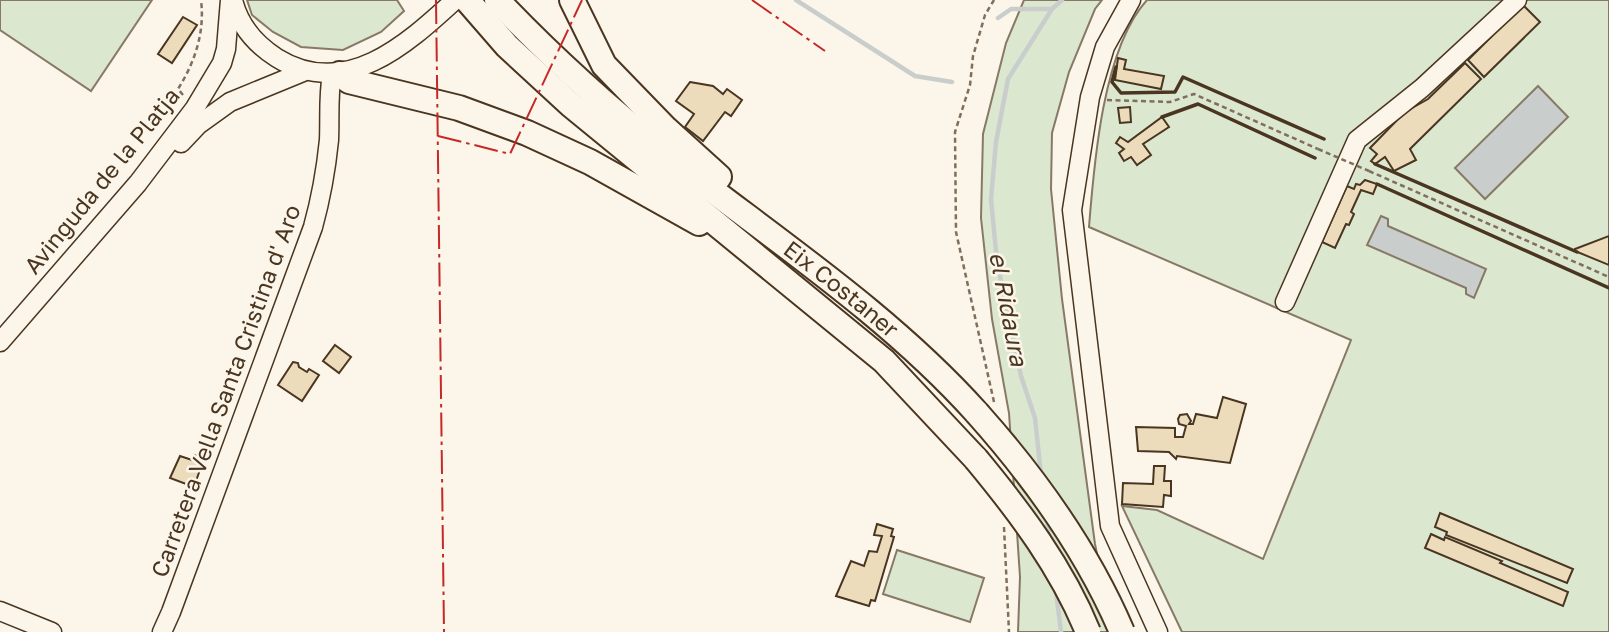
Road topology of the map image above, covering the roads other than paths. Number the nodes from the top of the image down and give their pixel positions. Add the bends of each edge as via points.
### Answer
1 (231, 0) edge
2 (455, 0) edge
3 (467, 0) edge
4 (497, 0) edge
5 (572, 0) edge
6 (1131, 0) edge
7 (1517, 0) edge
8 (305, 72) junction
9 (336, 74) junction
10 (326, 164) junction
11 (138, 183) junction
12 (772, 233) junction
13 (731, 239) junction
14 (1285, 302) dead end
15 (0, 342) edge
16 (0, 611) edge
17 (52, 632) edge
18 (162, 632) edge
19 (1088, 632) edge
20 (1122, 632) edge
21 (1157, 632) edge

1 - 8 street via 257,43
1 - 11 street, Avinguda de la Platja via 222,63 195,108
2 - 9 street via 384,55
3 - 13 highway, Eix Costaner via 507,46 570,105
4 - 12 highway, Eix Costaner via 636,130
5 - 12 highway via 604,65
6 - 21 street via 1105,47 1090,97 1072,210 1110,526
7 - 14 street via 1422,88 1357,140
8 - 9 street
8 - 10 street via 315,83
8 - 11 street via 230,102 198,125
9 - 10 street
9 - 13 highway via 459,108 527,133
10 - 18 street, Carretera Vella Santa Cristina d' Aro via 313,227
11 - 15 street, Avinguda de la Platja
12 - 20 highway, Eix Costaner, bridge via 986,411 1002,441 1059,517
13 - 19 highway, Eix Costaner, bridge via 884,361 976,459 1008,497 1061,576
16 - 17 street

